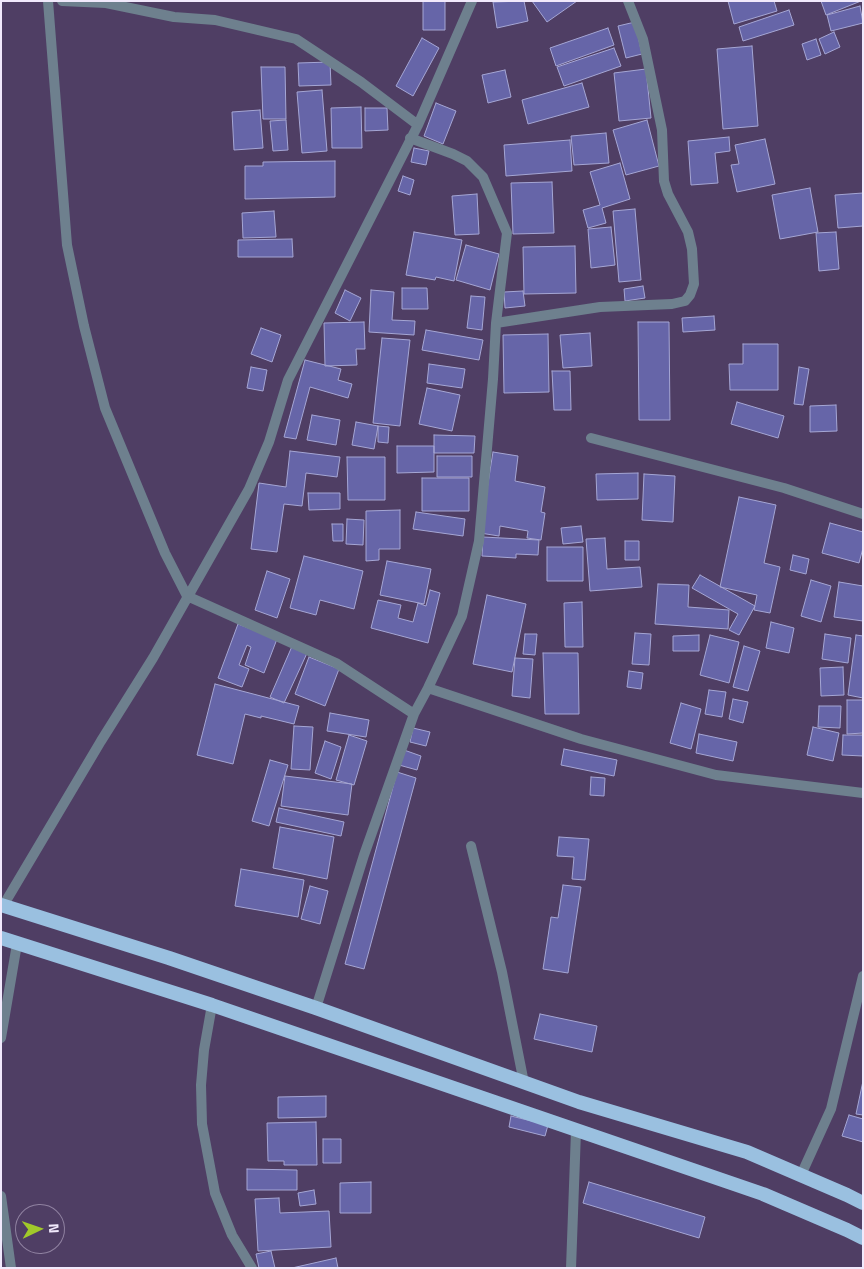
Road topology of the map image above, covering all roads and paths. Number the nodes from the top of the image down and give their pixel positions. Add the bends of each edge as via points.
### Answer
1 (48, 1) edge
2 (62, 1) edge
3 (628, 1) edge
4 (468, 4) edge
5 (418, 125) junction
6 (410, 138) junction
7 (496, 323) junction
8 (591, 438) dead end
9 (863, 514) edge
10 (187, 596) junction
11 (428, 688) junction
12 (414, 714) junction
13 (863, 793) edge
14 (471, 846) dead end
15 (2, 905) edge
16 (1, 938) edge
17 (17, 944) junction
18 (863, 976) edge
19 (212, 1005) junction
20 (316, 1008) junction
21 (1, 1038) edge
22 (524, 1083) junction
23 (576, 1131) junction
24 (801, 1175) junction
25 (1, 1196) edge
26 (862, 1202) edge
27 (863, 1238) edge
28 (11, 1268) edge
29 (252, 1268) edge
30 (571, 1268) edge

1 - 10 street via 68,245 84,326 105,408 165,553
2 - 5 street via 106,3 174,17 214,20 296,39
3 - 7 street via 643,39 662,130 664,181 688,232 692,250 694,284 690,295 684,301 672,304 600,308
4 - 5 street
5 - 6 street
6 - 7 street via 467,161 483,177 507,233
6 - 10 street via 288,380 269,442 249,488
7 - 11 street via 479,541 462,616
8 - 9 street via 784,488
10 - 12 street via 336,663
10 - 15 street via 153,658
11 - 12 street
11 - 13 street via 581,739 716,775
12 - 20 street via 364,855
14 - 22 street via 502,972
15 - 20 highway
16 - 17 highway
17 - 19 highway
17 - 21 street
18 - 24 street via 831,1110
19 - 23 highway
19 - 29 street via 201,1085 202,1124 215,1193 232,1235
20 - 22 highway
22 - 24 highway via 747,1152
23 - 27 highway via 763,1194
23 - 30 street
24 - 26 highway
25 - 28 street

